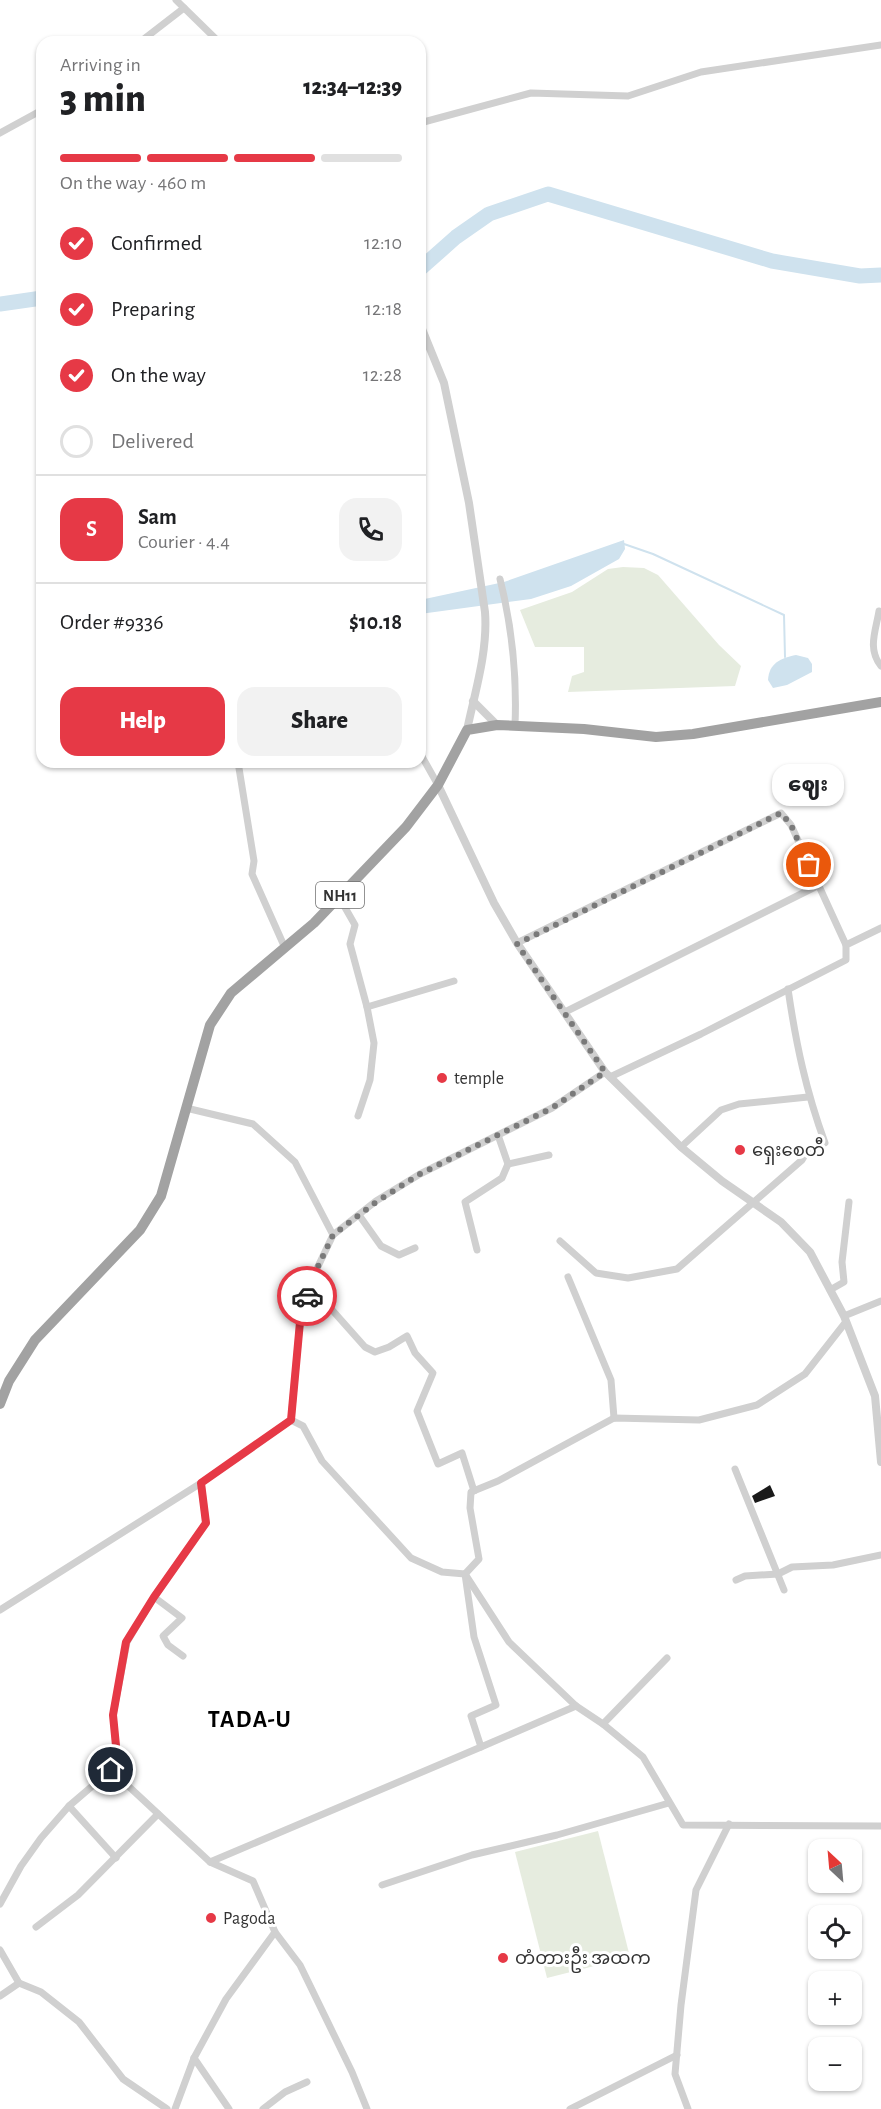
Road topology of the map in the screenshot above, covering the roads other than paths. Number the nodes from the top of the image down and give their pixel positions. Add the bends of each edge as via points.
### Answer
1 (176, 0) edge
2 (184, 8) junction
3 (148, 36) edge
4 (213, 36) edge
5 (881, 45) edge
6 (36, 113) edge
7 (426, 121) edge
8 (0, 133) edge
9 (426, 340) edge
10 (500, 579) dead end
11 (879, 611) dead end
12 (881, 666) edge
13 (473, 701) junction
14 (881, 702) edge
15 (497, 725) junction
16 (515, 726) junction
17 (467, 730) junction
18 (426, 764) edge
19 (239, 768) edge
20 (438, 785) junction
21 (819, 885) junction
22 (339, 897) junction
23 (881, 928) edge
24 (517, 944) junction
25 (846, 945) junction
26 (285, 948) junction
27 (454, 981) dead end
28 (788, 989) junction
29 (367, 1007) junction
30 (565, 1012) junction
31 (608, 1074) junction
32 (808, 1097) junction
33 (186, 1108) junction
34 (358, 1116) dead end
35 (498, 1135) junction
36 (681, 1147) junction
37 (549, 1155) dead end
38 (508, 1164) junction
39 (849, 1202) dead end
40 (754, 1203) junction
41 (359, 1215) junction
42 (333, 1235) junction
43 (560, 1241) dead end
44 (415, 1248) dead end
45 (477, 1250) dead end
46 (568, 1277) dead end
47 (830, 1290) junction
48 (307, 1296) junction
49 (881, 1301) edge
50 (845, 1319) junction
51 (0, 1404) edge
52 (614, 1418) junction
53 (291, 1420) junction
54 (881, 1457) edge
55 (735, 1469) dead end
56 (201, 1483) junction
57 (474, 1491) junction
58 (881, 1555) edge
59 (465, 1574) junction
60 (778, 1574) junction
61 (736, 1580) dead end
62 (784, 1590) dead end
63 (154, 1597) junction
64 (0, 1610) edge
65 (183, 1656) dead end
66 (667, 1658) dead end
67 (576, 1706) junction
68 (603, 1724) junction
69 (481, 1747) junction
70 (111, 1770) junction
71 (669, 1803) junction
72 (69, 1806) junction
73 (158, 1814) junction
74 (729, 1824) junction
75 (881, 1826) edge
76 (116, 1858) junction
77 (210, 1862) junction
78 (382, 1885) dead end
79 (0, 1904) edge
80 (36, 1927) dead end
81 (275, 1932) junction
82 (0, 1950) edge
83 (19, 1983) junction
84 (0, 1996) edge
85 (677, 2055) junction
86 (195, 2058) junction
87 (307, 2082) dead end
88 (167, 2109) edge
89 (175, 2109) edge
90 (229, 2109) edge
91 (262, 2109) edge
92 (367, 2109) edge
93 (570, 2109) edge
94 (688, 2109) edge

1 - 2 street
2 - 3 street
2 - 4 street
5 - 7 street via 700,72 628,96 531,93
6 - 8 street
9 - 13 street via 444,383 469,502 486,624
10 - 16 street via 516,696
11 - 12 street via 872,643
13 - 15 street
13 - 17 street
14 - 16 highway via 656,737
15 - 16 highway
15 - 17 highway
17 - 20 highway, NH11
18 - 20 street
19 - 26 street via 254,861 252,874
20 - 22 highway, NH11 via 406,827
20 - 24 street
21 - 24 street via 791,825 781,813
21 - 25 street
21 - 30 street
22 - 26 highway, NH11
22 - 29 street via 355,925 350,944
23 - 25 street
24 - 30 street
25 - 28 street via 846,960
26 - 33 highway, NH11 via 231,993 210,1025
27 - 29 street
28 - 31 street
28 - 32 street
29 - 34 street via 374,1043 370,1080
30 - 31 street
31 - 35 street
31 - 36 street
32 - 36 street via 739,1104 721,1110
32 - 40 street via 825,1143 806,1153
33 - 42 street via 252,1124 295,1162
33 - 51 highway, NH11 via 161,1196 140,1230 35,1340 9,1381
35 - 38 street
35 - 41 street via 420,1174
36 - 40 street
37 - 38 street
38 - 45 street via 502,1178 465,1202
39 - 47 street via 842,1262 844,1282
40 - 43 street via 677,1269 628,1278 596,1273
40 - 47 street via 781,1222 810,1252
41 - 42 street
41 - 44 street via 381,1246 399,1255
42 - 48 street
46 - 52 street via 611,1380
47 - 50 street
48 - 53 street via 300,1322
48 - 57 street via 333,1311 365,1347 375,1352 407,1336 415,1353 433,1373 417,1412 438,1464 462,1453
49 - 50 street
50 - 52 street via 806,1374 757,1405 699,1420
50 - 54 street via 875,1396
52 - 57 street
53 - 56 street
53 - 59 street via 303,1426 322,1461 411,1558 442,1572
55 - 60 street
56 - 63 street via 206,1523
56 - 64 street
57 - 59 street via 470,1508 479,1559
58 - 60 street via 833,1565 792,1567
59 - 67 street via 509,1642
59 - 69 street via 474,1637 496,1705 471,1716
60 - 61 street
60 - 62 street
63 - 65 street via 182,1617 163,1636
63 - 70 street via 126,1642 113,1715 117,1756
66 - 68 street
67 - 68 street
67 - 69 street
68 - 71 street via 643,1756
69 - 77 street
70 - 72 street
70 - 73 street
71 - 74 street via 683,1825
71 - 78 street via 472,1855
72 - 76 street
72 - 79 street via 21,1866
73 - 76 street
73 - 77 street
74 - 75 street
74 - 85 street via 696,1890
76 - 80 street via 78,1895
77 - 81 street via 253,1881
81 - 86 street via 226,1999
81 - 92 street via 300,1965
82 - 83 street
83 - 84 street
83 - 88 street via 41,1992 79,2022 123,2079
85 - 93 street
85 - 94 street via 675,2074
86 - 89 street
86 - 90 street
87 - 91 street

